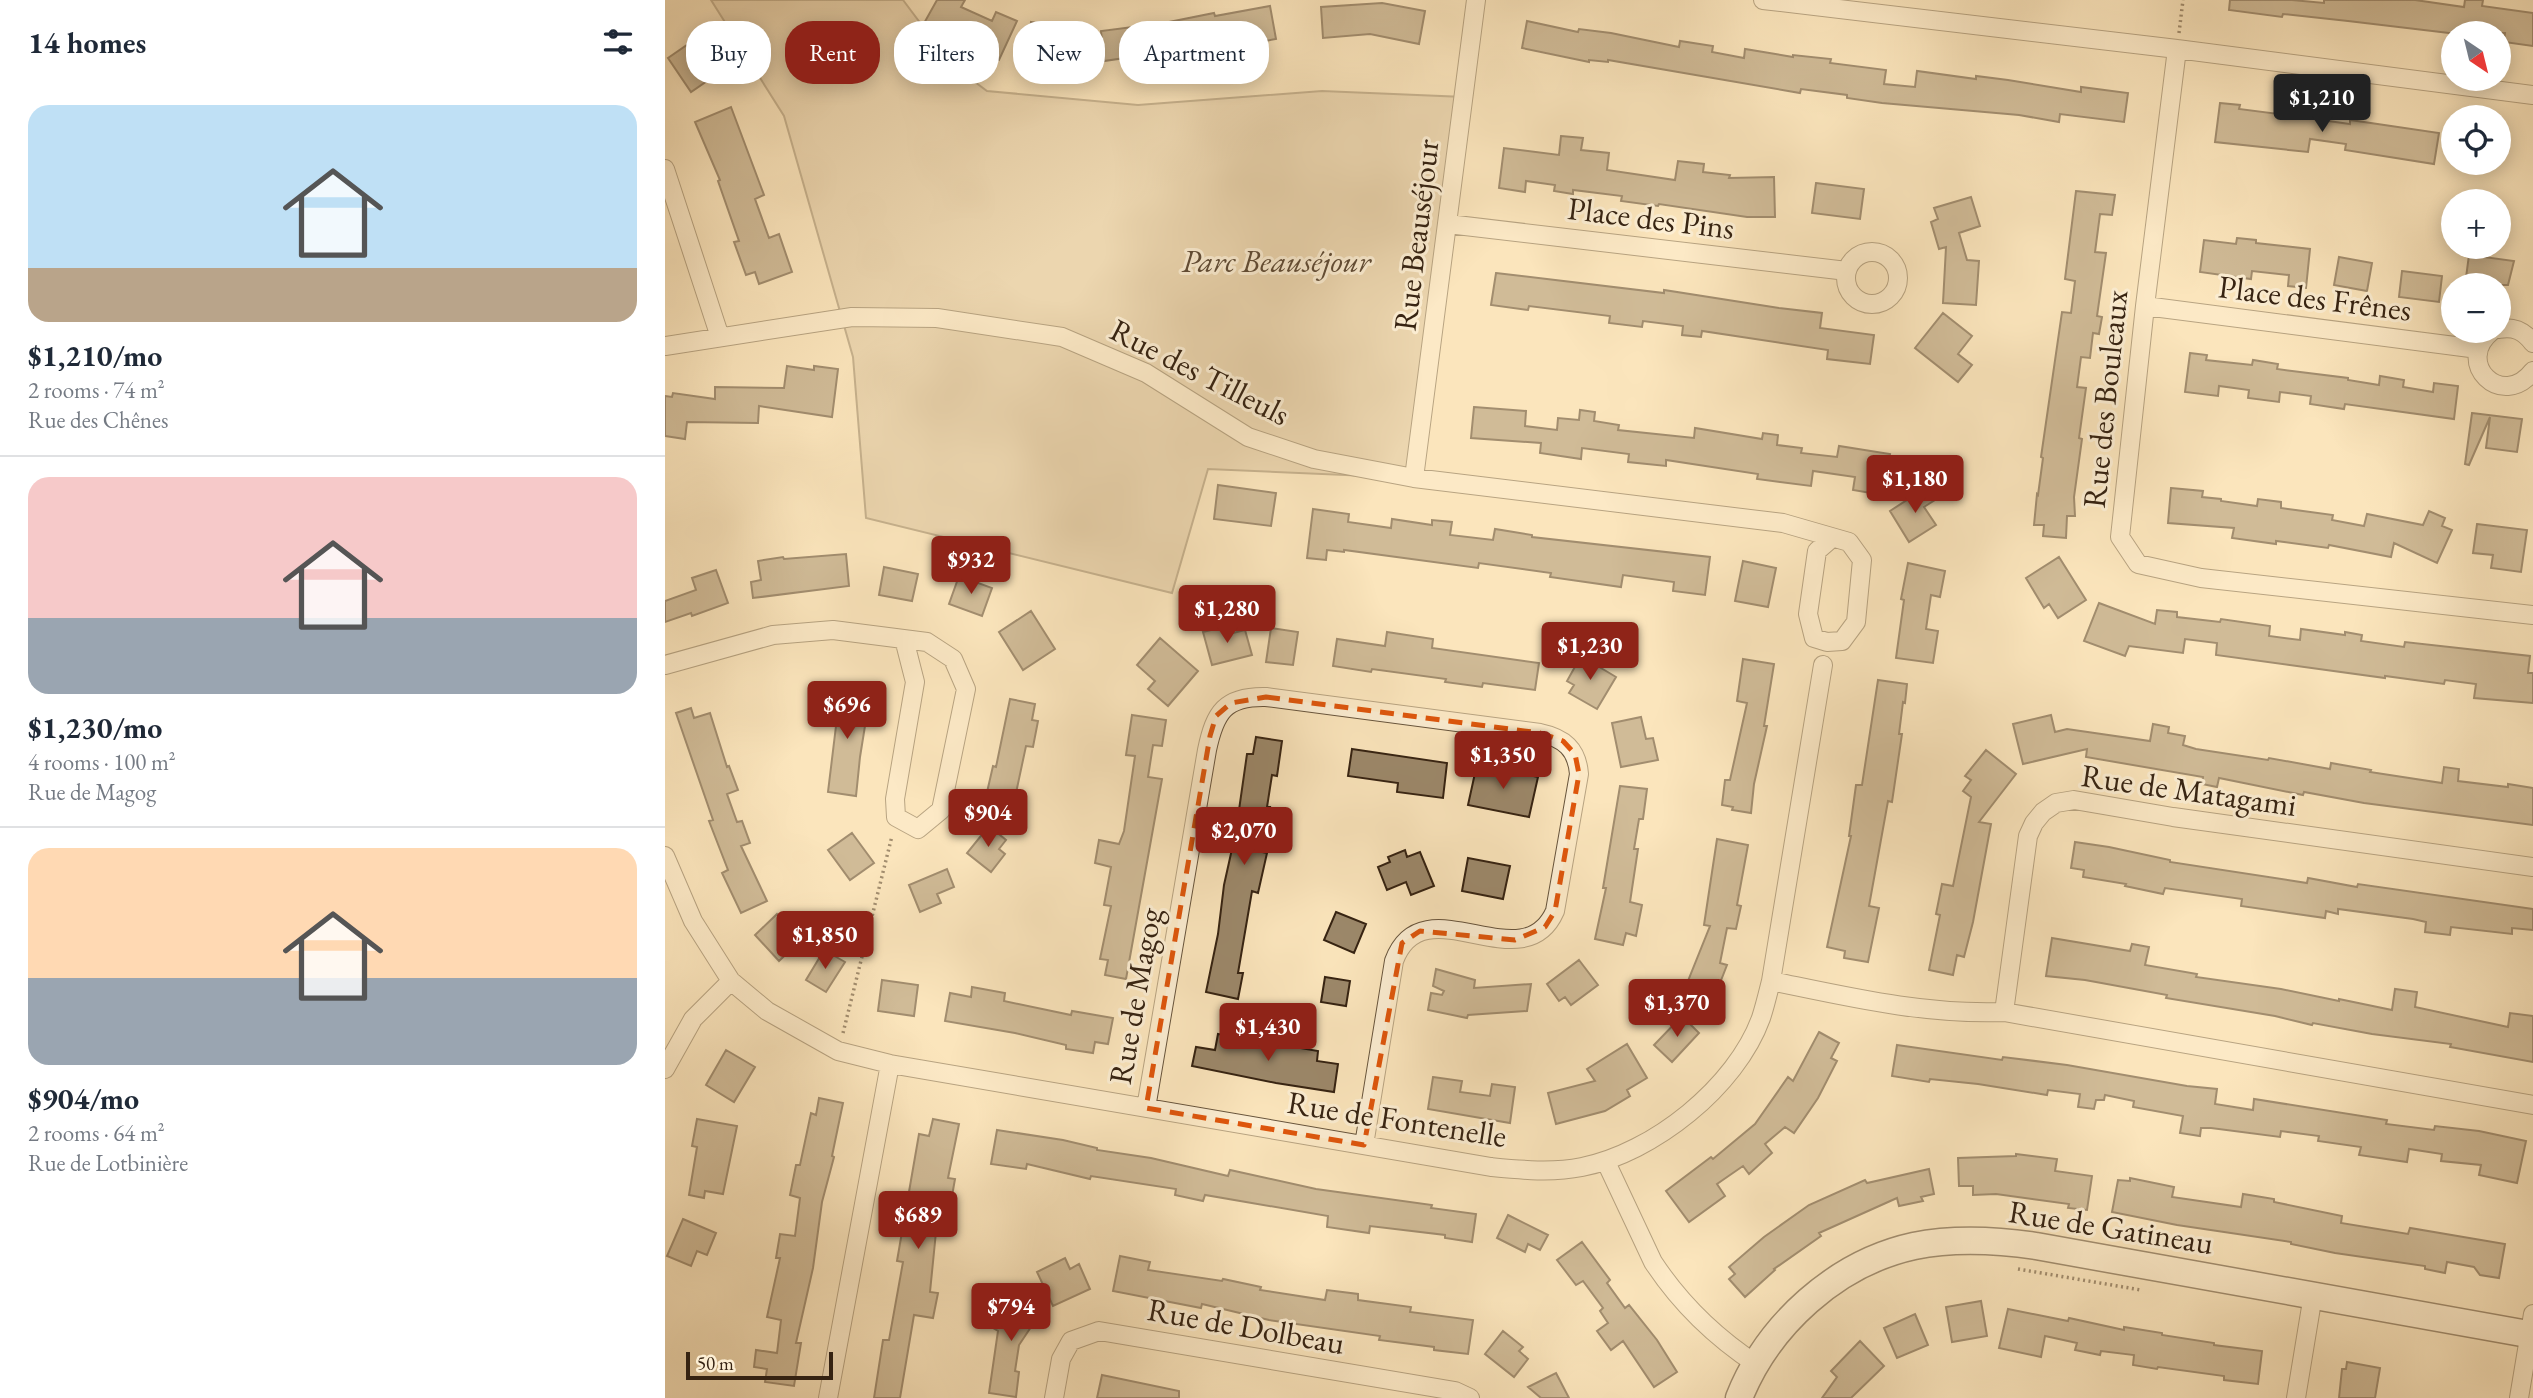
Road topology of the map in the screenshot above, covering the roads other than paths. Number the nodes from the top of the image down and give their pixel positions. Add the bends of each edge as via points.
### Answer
1 (1476, 0) edge
2 (1763, 0) edge
3 (2177, 49) junction
4 (2533, 95) edge
5 (665, 169) edge
6 (1448, 224) junction
7 (1847, 271) dead end
8 (2145, 306) junction
9 (2511, 327) edge
10 (720, 337) junction
11 (2481, 343) edge
12 (2533, 343) edge
13 (665, 346) edge
14 (2478, 349) junction
15 (2533, 371) edge
16 (1414, 478) junction
17 (1832, 538) junction
18 (2533, 615) edge
19 (904, 639) junction
20 (665, 665) edge
21 (1823, 665) dead end
22 (665, 856) edge
23 (2533, 867) edge
24 (731, 981) junction
25 (1771, 981) junction
26 (2004, 1012) junction
27 (890, 1064) junction
28 (665, 1069) edge
29 (2533, 1105) edge
30 (1146, 1108) junction
31 (1364, 1145) junction
32 (1606, 1162) junction
33 (2313, 1296) junction
34 (2532, 1328) edge
35 (1756, 1364) junction
36 (828, 1398) edge
37 (1054, 1398) edge
38 (1470, 1398) edge
39 (1739, 1398) edge
40 (2296, 1398) edge
41 (2519, 1398) edge

1 - 6 street, Rue Beauséjour
2 - 3 street
3 - 4 street
3 - 8 street, Rue des Bouleaux
5 - 10 street
6 - 7 street, Place des Pins
6 - 16 street, Rue Beauséjour
8 - 14 street, Place des Frênes
8 - 18 street, Rue des Bouleaux via 2120,537 2138,564 2201,578
9 - 12 street
10 - 13 street, Rue des Tilleuls
10 - 16 street, Rue des Tilleuls via 852,317 937,318 1062,337 1146,373 1248,437 1314,459
11 - 14 street
14 - 15 street via 2480,369 2494,384 2514,386
16 - 17 street, Rue des Tilleuls via 1783,523
17 - 17 street, Rue des Tilleuls via 1849,542 1863,560 1856,622 1842,641 1828,642 1814,638 1808,614 1817,551
19 - 19 street via 915,682 896,817 918,829 941,810 966,690 953,659 927,642
19 - 20 street via 834,630 773,635
21 - 25 street, Rue de Fontenelle
22 - 24 street, Rue de Fontenelle via 693,921
23 - 26 street, Rue de Matagami via 2074,800 2056,803 2034,823 2028,836
24 - 27 street, Rue de Fontenelle via 767,1011 838,1051
24 - 28 street via 693,1019
25 - 26 street via 1892,1006
25 - 32 street, Rue de Fontenelle via 1761,1019 1720,1082 1662,1133
26 - 29 street
27 - 30 street, Rue de Fontenelle
27 - 36 street
30 - 31 street, Rue de Fontenelle
30 - 31 street, Rue de Magog via 1207,750 1221,710 1240,699 1266,697 1540,733 1563,741 1575,754 1579,774 1551,920 1539,933 1523,939 1429,929 1402,943 1394,961
31 - 32 street, Rue de Fontenelle via 1530,1171
32 - 35 street via 1662,1276 1705,1324
33 - 34 street, Rue de Gatineau
33 - 35 street, Rue de Gatineau via 2036,1246 1988,1241 1935,1243 1889,1253 1839,1278 1795,1313
33 - 40 street
34 - 41 street
35 - 39 street, Rue de Gatineau
37 - 38 street, Rue de Dolbeau via 1061,1359 1071,1341 1099,1331 1455,1391

